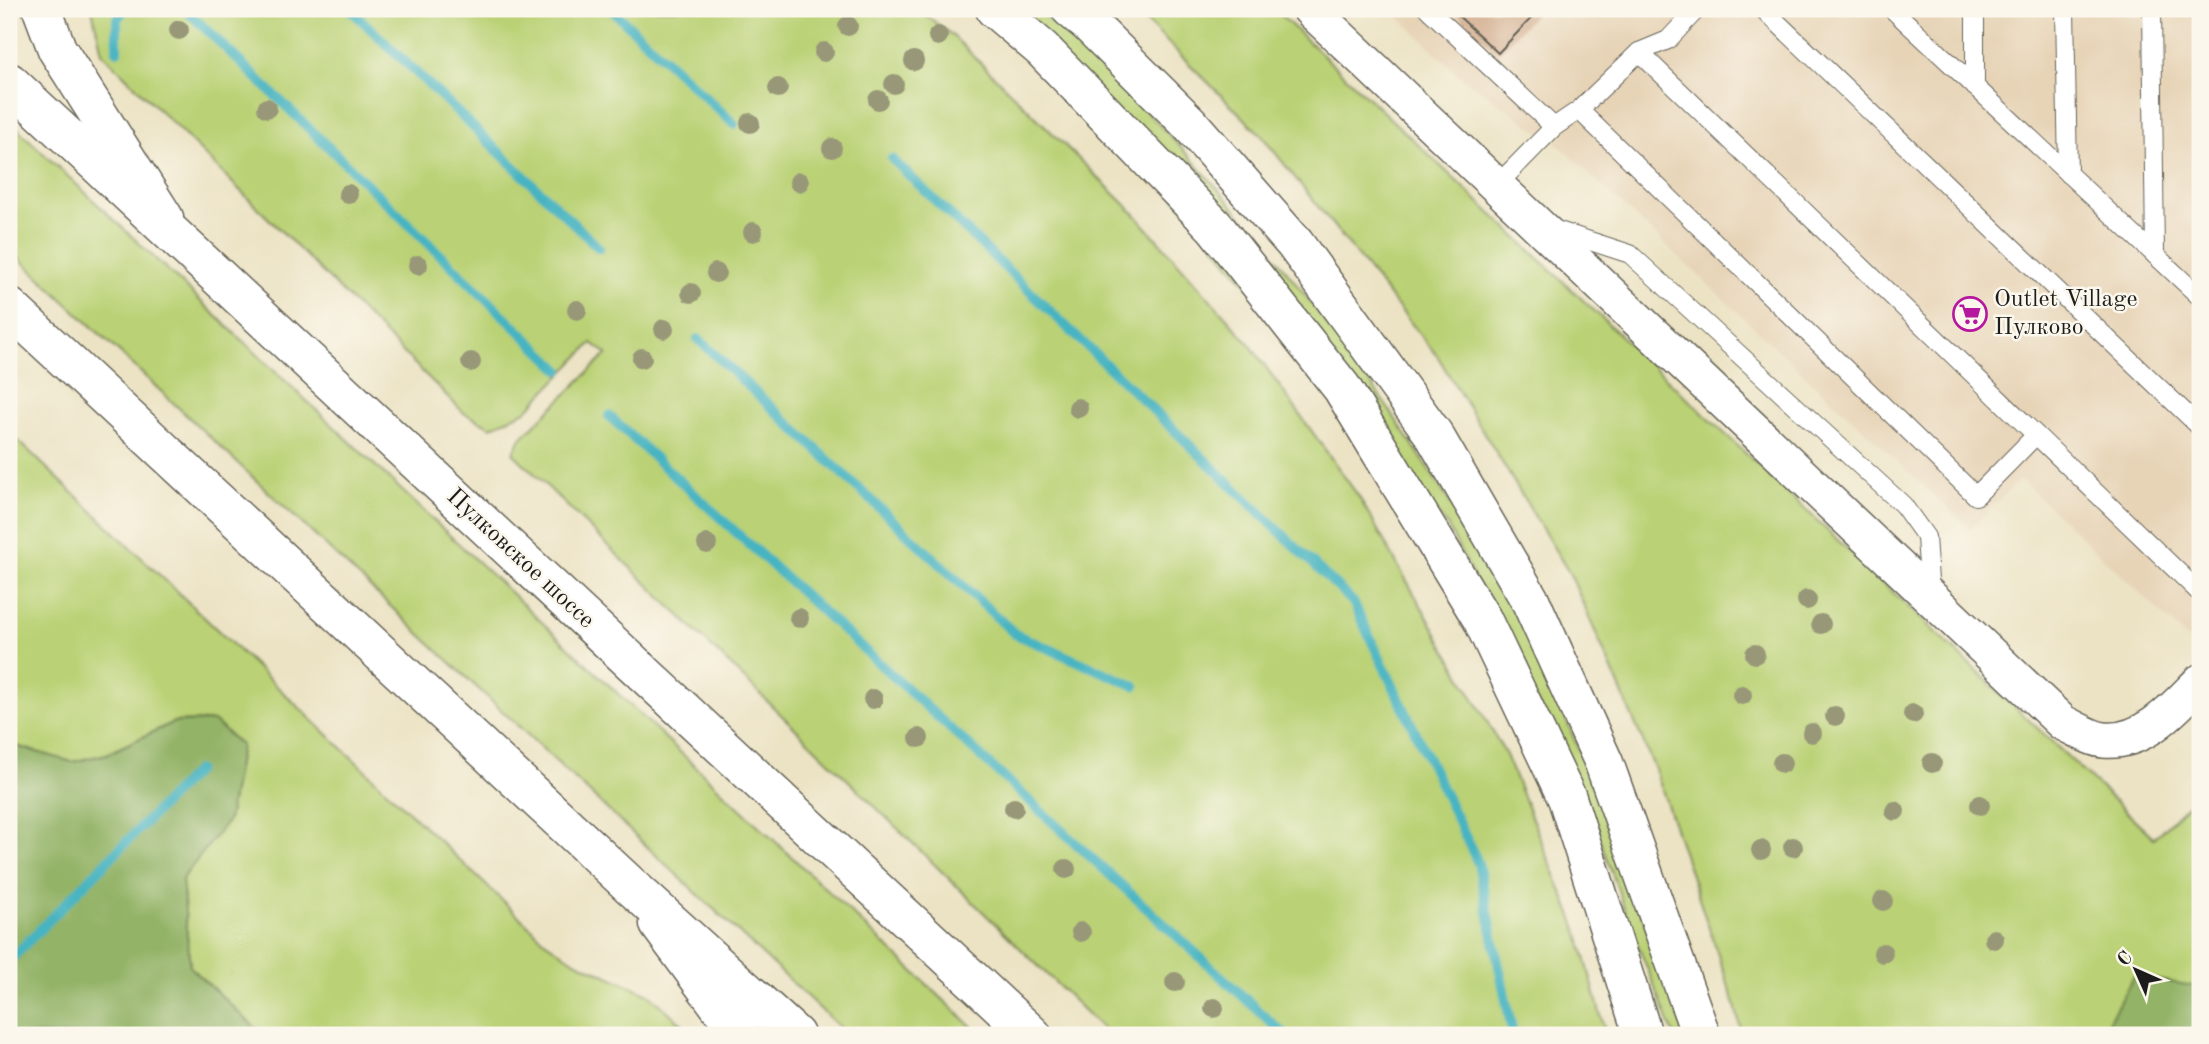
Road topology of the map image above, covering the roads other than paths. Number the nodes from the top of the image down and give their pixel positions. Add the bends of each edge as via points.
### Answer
1 (42, 9) edge
2 (995, 9) edge
3 (1070, 9) edge
4 (1310, 9) edge
5 (1429, 9) edge
6 (1697, 9) edge
7 (1763, 9) edge
8 (1892, 9) edge
9 (1975, 9) edge
10 (2065, 9) edge
11 (2152, 9) edge
12 (1639, 52) junction
13 (9, 82) edge
14 (1975, 86) junction
15 (1579, 110) junction
16 (1554, 127) junction
17 (2068, 174) junction
18 (1496, 186) junction
19 (1538, 225) junction
20 (175, 237) junction
21 (2155, 255) junction
22 (2200, 297) edge
23 (9, 307) edge
24 (2200, 428) edge
25 (2036, 435) junction
26 (2200, 593) edge
27 (1930, 595) junction
28 (2200, 682) edge
29 (633, 888) junction
30 (741, 1035) edge
31 (795, 1035) edge
32 (1032, 1035) edge
33 (1643, 1035) edge
34 (1701, 1035) edge

1 - 20 main road via 57,49
2 - 33 main road via 1042,49 1215,227 1342,388 1482,618 1561,786
3 - 34 main road via 1189,123 1295,244 1434,435 1531,602 1604,763
4 - 18 street
5 - 16 lane
6 - 12 lane via 1668,40
7 - 24 lane
8 - 14 lane
9 - 14 lane
10 - 17 lane
11 - 21 lane
12 - 15 lane
12 - 25 lane
13 - 20 main road, Пулковское шоссе
14 - 17 lane
15 - 16 lane
15 - 25 lane via 1976,496
16 - 18 lane
17 - 21 lane
18 - 19 street
19 - 27 street
19 - 27 lane via 1630,254 1903,505 1926,537
20 - 32 main road, Пулковское шоссе
21 - 22 lane
23 - 29 main road
25 - 26 lane
27 - 28 street via 2063,723 2101,740 2136,734 2165,718
29 - 30 main road
29 - 31 main road

